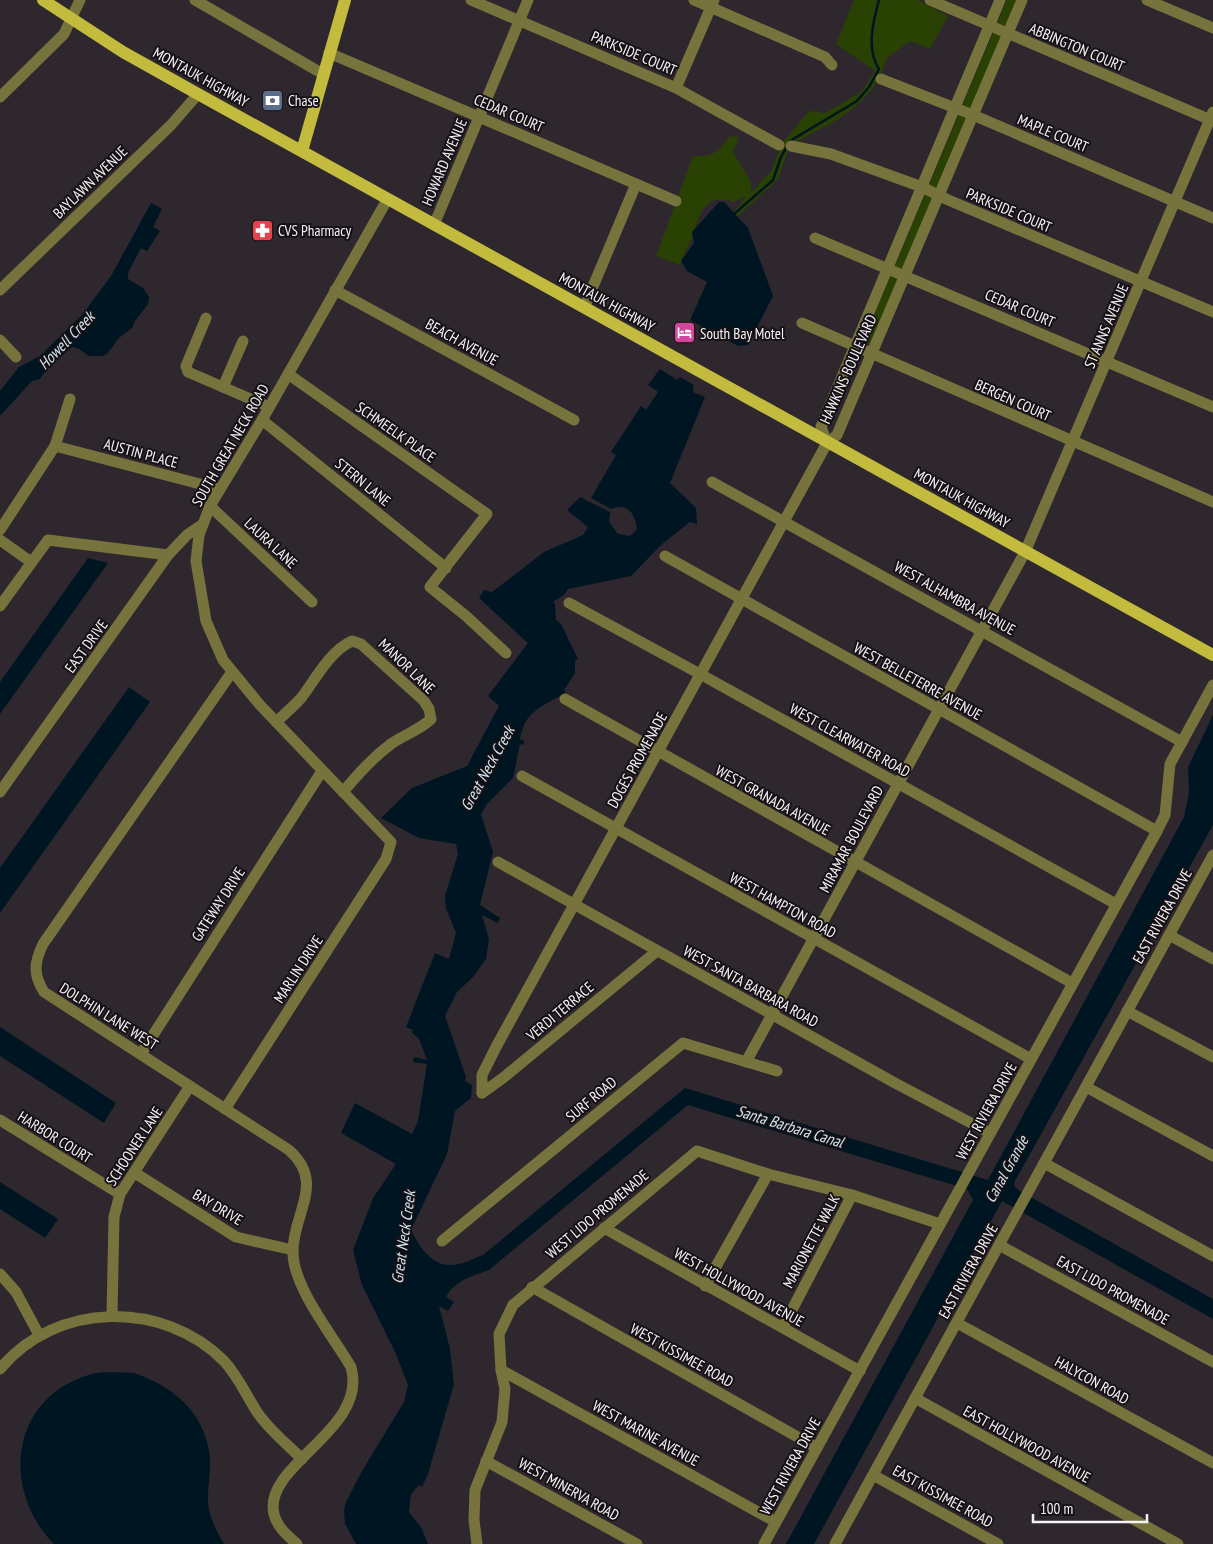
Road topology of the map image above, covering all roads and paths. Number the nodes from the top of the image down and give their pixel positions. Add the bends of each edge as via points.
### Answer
1 (43, 0) edge
2 (80, 0) edge
3 (194, 0) edge
4 (345, 0) edge
5 (471, 0) edge
6 (528, 0) edge
7 (694, 0) edge
8 (930, 0) edge
9 (1000, 0) edge
10 (1022, 0) edge
11 (1147, 0) edge
12 (712, 4) edge
13 (71, 20) junction
14 (520, 20) junction
15 (989, 26) junction
16 (1213, 28) edge
17 (1008, 34) junction
18 (329, 53) junction
19 (832, 65) dead end
20 (323, 74) junction
21 (880, 79) dead end
22 (676, 88) junction
23 (198, 94) junction
24 (0, 97) edge
25 (954, 108) junction
26 (973, 115) junction
27 (479, 117) junction
28 (1212, 117) edge
29 (302, 151) junction
30 (636, 184) junction
31 (922, 187) junction
32 (939, 196) junction
33 (387, 200) junction
34 (676, 201) dead end
35 (1174, 202) junction
36 (1213, 218) edge
37 (434, 225) junction
38 (815, 238) dead end
39 (887, 269) junction
40 (906, 276) junction
41 (1141, 281) junction
42 (0, 290) edge
43 (335, 290) junction
44 (584, 308) junction
45 (1213, 312) edge
46 (206, 318) dead end
47 (802, 323) dead end
48 (0, 340) edge
49 (243, 341) dead end
50 (854, 346) junction
51 (872, 354) junction
52 (16, 357) dead end
53 (1107, 361) junction
54 (288, 374) junction
55 (223, 387) junction
56 (70, 399) dead end
57 (269, 407) junction
58 (1213, 407) edge
59 (262, 420) junction
60 (574, 420) dead end
61 (1071, 442) junction
62 (826, 443) junction
63 (55, 446) junction
64 (712, 482) dead end
65 (219, 489) junction
66 (1213, 502) edge
67 (210, 506) junction
68 (784, 521) junction
69 (202, 524) junction
70 (0, 530) edge
71 (0, 540) edge
72 (176, 546) junction
73 (1025, 552) junction
74 (196, 554) junction
75 (168, 556) junction
76 (665, 556) dead end
77 (31, 562) junction
78 (446, 568) junction
79 (742, 600) junction
80 (312, 602) dead end
81 (569, 603) dead end
82 (0, 606) edge
83 (982, 630) junction
84 (506, 653) dead end
85 (1213, 655) edge
86 (232, 672) junction
87 (700, 674) junction
88 (1213, 686) edge
89 (565, 699) dead end
90 (939, 710) junction
91 (276, 722) junction
92 (1182, 742) junction
93 (658, 753) junction
94 (322, 771) junction
95 (522, 776) dead end
96 (898, 784) junction
97 (0, 792) edge
98 (343, 792) junction
99 (616, 829) junction
100 (1157, 831) junction
101 (391, 842) joint
102 (1212, 857) edge
103 (498, 862) dead end
104 (856, 863) junction
105 (1116, 904) junction
106 (575, 905) junction
107 (1169, 935) junction
108 (814, 939) junction
109 (657, 951) junction
110 (1213, 959) edge
111 (1072, 983) junction
112 (1128, 1010) junction
113 (772, 1015) junction
114 (141, 1054) junction
115 (1213, 1057) edge
116 (1031, 1059) junction
117 (746, 1062) junction
118 (777, 1071) dead end
119 (190, 1086) junction
120 (1086, 1087) junction
121 (482, 1093) joint
122 (225, 1109) junction
123 (0, 1120) edge
124 (990, 1133) junction
125 (1213, 1156) edge
126 (1044, 1163) junction
127 (135, 1173) junction
128 (768, 1174) junction
129 (120, 1194) junction
130 (852, 1196) junction
131 (940, 1224) junction
132 (604, 1228) junction
133 (442, 1241) dead end
134 (999, 1245) junction
135 (293, 1250) junction
136 (1213, 1256) edge
137 (0, 1274) edge
138 (705, 1286) junction
139 (532, 1288) junction
140 (112, 1315) junction
141 (957, 1323) junction
142 (783, 1327) junction
143 (39, 1335) junction
144 (1213, 1362) edge
145 (0, 1369) edge
146 (501, 1370) junction
147 (860, 1371) junction
148 (915, 1398) junction
149 (817, 1448) junction
150 (302, 1459) junction
151 (486, 1461) junction
152 (1213, 1463) edge
153 (873, 1475) junction
154 (776, 1522) junction
155 (297, 1544) edge
156 (477, 1544) edge
157 (637, 1544) edge
158 (764, 1544) edge
159 (835, 1544) edge
160 (998, 1544) edge
161 (1178, 1544) edge

1 - 13 main road, MONTAUK HIGHWAY
2 - 13 street
3 - 20 street
4 - 18 main road
5 - 14 street, PARKSIDE COURT
6 - 14 street, HOWARD AVENUE
7 - 12 street
8 - 15 street, ABBINGTON COURT
9 - 15 street, HAWKINS BOULEVARD
10 - 17 street, HAWKINS BOULEVARD
11 - 16 street
12 - 19 street via 825,57
12 - 22 street
13 - 23 main road, MONTAUK HIGHWAY
13 - 24 street via 64,34
14 - 22 street, PARKSIDE COURT
14 - 27 street, HOWARD AVENUE
15 - 17 street, ABBINGTON COURT
15 - 25 street, HAWKINS BOULEVARD
17 - 26 street, HAWKINS BOULEVARD
17 - 28 street, ABBINGTON COURT
18 - 20 main road
18 - 27 street, CEDAR COURT
20 - 29 main road
21 - 25 street, MAPLE COURT
22 - 31 street, PARKSIDE COURT via 785,146 831,154
23 - 29 main road, MONTAUK HIGHWAY
23 - 42 street, BAYLAWN AVENUE
25 - 26 street, MAPLE COURT
25 - 31 street, HAWKINS BOULEVARD
26 - 32 street, HAWKINS BOULEVARD
26 - 35 street, MAPLE COURT
27 - 30 street, CEDAR COURT
27 - 37 street, HOWARD AVENUE
28 - 35 street, ST ANNS AVENUE
29 - 33 main road, MONTAUK HIGHWAY
30 - 34 street, CEDAR COURT
30 - 44 street
31 - 32 street, PARKSIDE COURT
31 - 39 street, HAWKINS BOULEVARD
32 - 40 street, HAWKINS BOULEVARD
32 - 41 street, PARKSIDE COURT
33 - 37 main road, MONTAUK HIGHWAY
33 - 43 street, SOUTH GREAT NECK ROAD
35 - 36 street, MAPLE COURT
35 - 41 street, ST ANNS AVENUE
37 - 44 main road, MONTAUK HIGHWAY
38 - 39 street, CEDAR COURT
39 - 40 street, CEDAR COURT
39 - 50 street, HAWKINS BOULEVARD
40 - 51 street, HAWKINS BOULEVARD
40 - 53 street, CEDAR COURT
41 - 45 street, PARKSIDE COURT
41 - 53 street, ST ANNS AVENUE
43 - 54 street, SOUTH GREAT NECK ROAD
43 - 60 street, BEACH AVENUE
44 - 62 main road, MONTAUK HIGHWAY
46 - 55 street via 186,366 188,372
47 - 50 street, BERGEN COURT
48 - 52 street
49 - 55 street
50 - 51 street, BERGEN COURT
50 - 62 street, HAWKINS BOULEVARD via 821,427
51 - 61 street, BERGEN COURT
51 - 62 street, HAWKINS BOULEVARD via 837,435
53 - 58 street, CEDAR COURT
53 - 61 street, ST ANNS AVENUE
54 - 57 street, SOUTH GREAT NECK ROAD
54 - 78 street, SCHMEELK PLACE via 487,514
55 - 57 street
56 - 63 street
57 - 59 street, SOUTH GREAT NECK ROAD
59 - 65 street, SOUTH GREAT NECK ROAD
59 - 78 street, STERN LANE
61 - 66 street, BERGEN COURT
61 - 73 street, ST ANNS AVENUE
62 - 68 street, DOGES PROMENADE
62 - 73 main road, MONTAUK HIGHWAY
63 - 65 street, AUSTIN PLACE
63 - 70 street
64 - 68 street, WEST ALHAMBRA AVENUE
65 - 67 street, SOUTH GREAT NECK ROAD
67 - 69 street, SOUTH GREAT NECK ROAD
67 - 80 street, LAURA LANE
68 - 79 street, DOGES PROMENADE
68 - 83 street, WEST ALHAMBRA AVENUE
69 - 72 street, EAST DRIVE
69 - 74 street, SOUTH GREAT NECK ROAD
71 - 77 street
72 - 74 street
72 - 75 street, EAST DRIVE
73 - 83 street, MIRAMAR BOULEVARD
73 - 85 main road, MONTAUK HIGHWAY
74 - 86 street, SOUTH GREAT NECK ROAD via 206,621 223,660
75 - 77 street via 48,540
75 - 97 street, EAST DRIVE
76 - 79 street, WEST BELLETERRE AVENUE
77 - 82 street
78 - 84 street via 430,587
79 - 87 street, DOGES PROMENADE
79 - 90 street, WEST BELLETERRE AVENUE
81 - 87 street, WEST CLEARWATER ROAD
83 - 90 street, MIRAMAR BOULEVARD
83 - 92 street, WEST ALHAMBRA AVENUE
86 - 91 street, SOUTH GREAT NECK ROAD
86 - 114 street, DOLPHIN LANE WEST via 43,944 34,969 44,992
87 - 93 street, DOGES PROMENADE
87 - 96 street, WEST CLEARWATER ROAD
88 - 92 street, WEST RIVIERA DRIVE
89 - 93 street, WEST GRANADA AVENUE
90 - 96 street, MIRAMAR BOULEVARD
90 - 100 street, WEST BELLETERRE AVENUE
91 - 94 street, SOUTH GREAT NECK ROAD
91 - 98 street, MANOR LANE via 300,698 336,652 352,641 362,644 424,701 431,719 378,754
92 - 100 street, WEST RIVIERA DRIVE via 1170,764 1165,815
93 - 99 street, DOGES PROMENADE
93 - 104 street, WEST GRANADA AVENUE
94 - 98 street, SOUTH GREAT NECK ROAD
94 - 114 street, GATEWAY DRIVE
95 - 99 street, WEST HAMPTON ROAD
96 - 104 street, MIRAMAR BOULEVARD
96 - 105 street, WEST CLEARWATER ROAD
98 - 101 street, SOUTH GREAT NECK ROAD
99 - 106 street, DOGES PROMENADE
99 - 108 street, WEST HAMPTON ROAD
100 - 105 street, WEST RIVIERA DRIVE
101 - 122 street, MARLIN DRIVE via 386,859
102 - 107 street, EAST RIVIERA DRIVE
103 - 106 street, WEST SANTA BARBARA ROAD
104 - 108 street, MIRAMAR BOULEVARD
104 - 111 street, WEST GRANADA AVENUE
105 - 111 street, WEST RIVIERA DRIVE
106 - 109 street, WEST SANTA BARBARA ROAD
106 - 121 street, DOGES PROMENADE via 489,1060 482,1075
107 - 110 street
107 - 112 street, EAST RIVIERA DRIVE
108 - 113 street, MIRAMAR BOULEVARD
108 - 116 street, WEST HAMPTON ROAD
109 - 113 street, WEST SANTA BARBARA ROAD
109 - 121 street, VERDI TERRACE
111 - 116 street, WEST RIVIERA DRIVE
112 - 115 street
112 - 120 street, EAST RIVIERA DRIVE
113 - 117 street, MIRAMAR BOULEVARD
113 - 124 street, WEST SANTA BARBARA ROAD
114 - 119 street, DOLPHIN LANE WEST
116 - 124 street, WEST RIVIERA DRIVE
117 - 118 street, SURF ROAD
117 - 133 street, SURF ROAD via 683,1043
119 - 122 street, DOLPHIN LANE WEST
119 - 127 street, SCHOONER LANE
120 - 125 street
120 - 126 street, EAST RIVIERA DRIVE
122 - 135 street, DOLPHIN LANE WEST via 298,1158 306,1178 306,1191
123 - 129 street, HARBOR COURT
124 - 131 street, WEST RIVIERA DRIVE
126 - 134 street, EAST RIVIERA DRIVE
126 - 136 street
127 - 129 street, SCHOONER LANE
127 - 135 street, BAY DRIVE via 236,1237
128 - 130 street, WEST LIDO PROMENADE
128 - 132 street, WEST LIDO PROMENADE via 696,1151
128 - 138 street
129 - 140 street, SCHOONER LANE via 114,1216
130 - 131 street, WEST LIDO PROMENADE
130 - 142 street, MARIONETTE WALK
131 - 147 street, WEST RIVIERA DRIVE
132 - 138 street, WEST HOLLYWOOD AVENUE
132 - 139 street, WEST LIDO PROMENADE
134 - 141 street, EAST RIVIERA DRIVE
134 - 144 street, EAST LIDO PROMENADE
135 - 150 street via 297,1275 305,1294 351,1366 354,1378 350,1402 329,1431
137 - 143 street via 16,1292
138 - 142 street, WEST HOLLYWOOD AVENUE
139 - 146 street, WEST LIDO PROMENADE via 513,1305 499,1334
139 - 149 street, WEST KISSIMEE ROAD
140 - 143 street via 82,1320
140 - 150 street via 163,1324 187,1333 205,1346 224,1362 258,1413
141 - 148 street, EAST RIVIERA DRIVE
141 - 152 street, HALYCON ROAD
142 - 147 street, WEST HOLLYWOOD AVENUE
143 - 145 street
146 - 151 street, WEST LIDO PROMENADE via 505,1404 497,1437
146 - 154 street, WEST MARINE AVENUE
147 - 149 street, WEST RIVIERA DRIVE
148 - 153 street, EAST RIVIERA DRIVE
148 - 161 street, EAST HOLLYWOOD AVENUE
149 - 154 street, WEST RIVIERA DRIVE
150 - 155 street via 276,1492 273,1503 274,1515 281,1528
151 - 156 street, WEST LIDO PROMENADE via 475,1490
151 - 157 street, WEST MINERVA ROAD
153 - 159 street, EAST RIVIERA DRIVE
153 - 160 street, EAST KISSIMEE ROAD
154 - 158 street, WEST RIVIERA DRIVE

